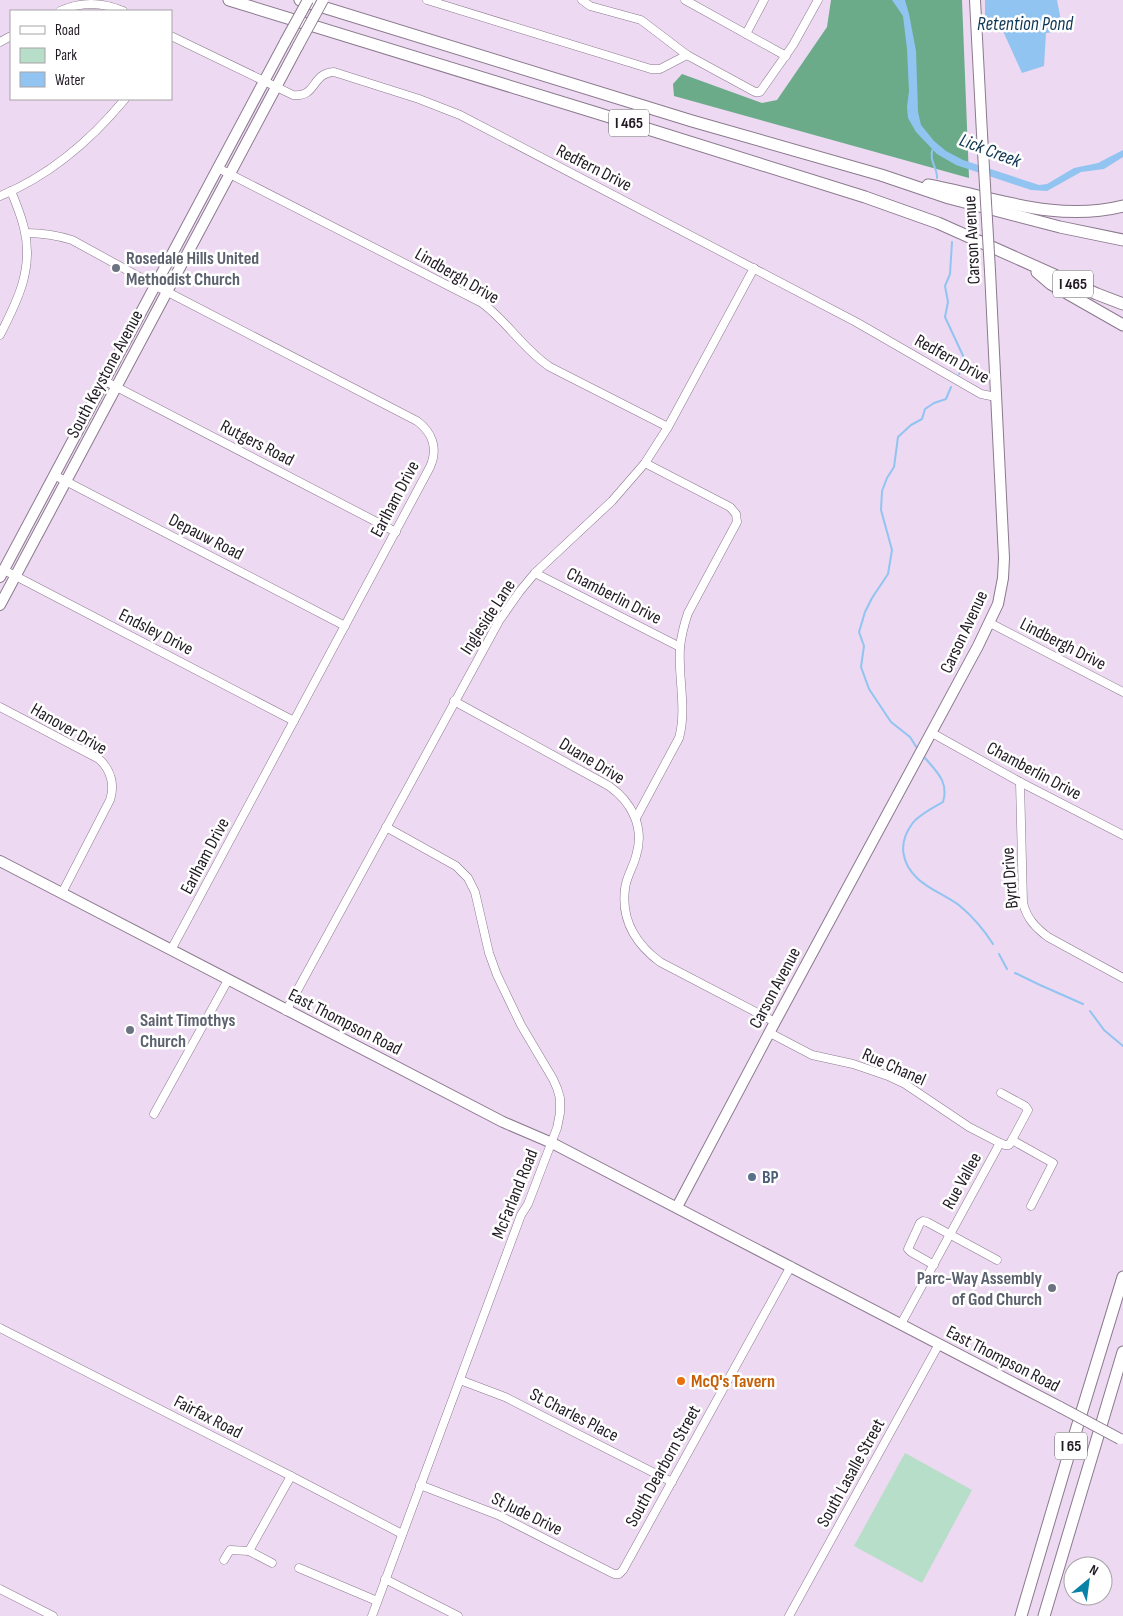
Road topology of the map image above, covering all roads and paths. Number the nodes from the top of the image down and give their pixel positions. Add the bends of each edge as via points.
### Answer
1 (229, 0) edge
2 (300, 0) edge
3 (308, 0) edge
4 (323, 0) edge
5 (426, 0) edge
6 (582, 0) edge
7 (686, 0) edge
8 (764, 0) edge
9 (818, 0) edge
10 (975, 0) edge
11 (63, 10) edge
12 (120, 10) edge
13 (746, 34) junction
14 (172, 36) edge
15 (687, 54) junction
16 (786, 56) junction
17 (264, 82) junction
18 (276, 88) junction
19 (124, 100) edge
20 (218, 168) junction
21 (230, 174) junction
22 (881, 175) junction
23 (11, 191) junction
24 (0, 196) edge
25 (1123, 206) edge
26 (26, 233) junction
27 (1123, 240) edge
28 (1024, 261) junction
29 (754, 268) junction
30 (156, 286) junction
31 (167, 292) junction
32 (1123, 304) edge
33 (1123, 325) edge
34 (0, 334) edge
35 (105, 380) junction
36 (116, 387) junction
37 (996, 397) junction
38 (668, 427) junction
39 (644, 463) junction
40 (54, 475) junction
41 (66, 482) junction
42 (396, 532) junction
43 (2, 573) edge
44 (535, 573) junction
45 (16, 576) junction
46 (0, 605) edge
47 (990, 623) junction
48 (345, 626) junction
49 (680, 647) junction
50 (1123, 692) edge
51 (454, 702) junction
52 (0, 707) edge
53 (294, 721) junction
54 (932, 733) junction
55 (1020, 782) junction
56 (636, 818) junction
57 (386, 827) junction
58 (1123, 835) edge
59 (0, 861) edge
60 (62, 893) junction
61 (171, 950) junction
62 (1123, 978) edge
63 (228, 980) junction
64 (286, 1011) junction
65 (775, 1022) junction
66 (770, 1033) junction
67 (1001, 1093) dead end
68 (154, 1114) dead end
69 (1012, 1140) junction
70 (552, 1143) junction
71 (1000, 1143) junction
72 (1031, 1206) dead end
73 (677, 1207) junction
74 (950, 1234) junction
75 (997, 1260) dead end
76 (934, 1265) junction
77 (790, 1266) junction
78 (1123, 1277) edge
79 (901, 1324) junction
80 (0, 1328) edge
81 (939, 1344) junction
82 (1123, 1352) edge
83 (460, 1380) junction
84 (1122, 1439) edge
85 (291, 1476) junction
86 (672, 1482) junction
87 (420, 1484) junction
88 (402, 1534) junction
89 (249, 1551) junction
90 (224, 1560) dead end
91 (272, 1563) dead end
92 (299, 1568) dead end
93 (619, 1574) joint
94 (385, 1579) junction
95 (0, 1589) edge
96 (377, 1602) junction
97 (53, 1616) edge
98 (372, 1616) edge
99 (458, 1616) edge
100 (789, 1616) edge
101 (1021, 1616) edge
102 (1044, 1616) edge

1 - 28 highway, I 465 via 865,198 938,223
2 - 22 highway, I 465 via 692,121
3 - 17 main road, South Keystone Avenue, bridge
4 - 18 main road, South Keystone Avenue, bridge
5 - 15 street via 651,70 662,68
6 - 15 street via 590,6 641,20
7 - 13 street
8 - 13 street
9 - 16 street
10 - 37 main road, Carson Avenue, bridge
11 - 12 street via 85,3
13 - 16 street
14 - 17 street, Redfern Drive
15 - 16 street via 755,92 760,92
17 - 18 street, Redfern Drive
17 - 20 main road, South Keystone Avenue
18 - 21 main road, South Keystone Avenue
18 - 29 street, Redfern Drive via 300,96 306,94 322,75 334,72 441,107
19 - 23 street via 77,148
20 - 21 street, Lindbergh Drive
20 - 30 main road, South Keystone Avenue
21 - 31 main road, South Keystone Avenue
21 - 38 street, Lindbergh Drive via 482,302 544,363
22 - 25 highway via 1046,210 1071,212
22 - 27 highway, I 465 via 999,212
23 - 24 street
23 - 26 street
26 - 30 street, Earlham Drive via 72,240
26 - 34 street via 27,260 22,290
28 - 32 highway, I 465
28 - 33 highway via 1051,284
29 - 37 street, Redfern Drive via 981,394
29 - 38 street, Ingleside Lane
30 - 31 street, Earlham Drive
30 - 35 main road, South Keystone Avenue
31 - 36 main road, South Keystone Avenue
31 - 42 street, Earlham Drive via 425,427 433,441 432,461
35 - 36 street, Rutgers Road
35 - 40 main road, South Keystone Avenue
36 - 41 main road, South Keystone Avenue
36 - 42 street, Rutgers Road
37 - 47 main road, Carson Avenue via 1004,558 998,604
38 - 39 street, Ingleside Lane
39 - 44 street, Ingleside Lane via 612,501
39 - 49 street via 730,507 737,516 736,526 688,614
40 - 41 street, Depauw Road
40 - 43 main road, South Keystone Avenue
41 - 45 main road, South Keystone Avenue
41 - 48 street, Depauw Road
42 - 48 street, Earlham Drive
43 - 45 street, Endsley Drive
44 - 49 street, Chamberlin Drive
44 - 51 street, Ingleside Lane via 499,621
45 - 46 main road, South Keystone Avenue
45 - 53 street, Endsley Drive
47 - 50 street, Lindbergh Drive
47 - 54 main road, Carson Avenue
48 - 53 street, Earlham Drive
49 - 56 street via 681,732
51 - 56 street, Duane Drive via 609,786 626,801
51 - 57 street, Ingleside Lane
52 - 60 street, Hanover Drive via 99,759 110,773 110,800
53 - 61 street, Earlham Drive
54 - 55 street, Chamberlin Drive
54 - 65 main road, Carson Avenue
55 - 58 street, Chamberlin Drive
55 - 62 street, Byrd Drive via 1024,903 1028,916 1048,937
56 - 65 street, Duane Drive via 638,848 624,899 629,924 640,945 660,962
57 - 64 street, Ingleside Lane
57 - 70 street, McFarland Road via 456,866 473,886 497,975 557,1088 560,1113
59 - 60 main road, East Thompson Road
60 - 61 main road, East Thompson Road
61 - 63 main road, East Thompson Road
63 - 64 main road, East Thompson Road
63 - 68 street
64 - 70 main road, East Thompson Road via 503,1122
65 - 66 main road, Carson Avenue
66 - 71 street, Rue Chanel via 812,1055 854,1064 905,1084 969,1127
66 - 73 main road, Carson Avenue
67 - 69 street via 1028,1110
69 - 71 street via 1009,1145
69 - 72 street via 1053,1163
70 - 73 main road, East Thompson Road
70 - 83 street, McFarland Road
71 - 74 street, Rue Vallee
73 - 77 main road, East Thompson Road
74 - 75 street, Rue Vallee
74 - 76 street, Rue Vallee
74 - 76 street, Rue Vallee via 925,1221 912,1238 908,1250
76 - 79 street, Rue Vallee
77 - 79 main road, East Thompson Road
77 - 86 street, South Dearborn Street
78 - 101 highway, I 65
79 - 81 main road, East Thompson Road
80 - 85 street, Fairfax Road
81 - 84 main road, East Thompson Road, bridge
81 - 100 street, South Lasalle Street
82 - 102 highway, I 65
83 - 86 street, St Charles Place via 504,1397
83 - 87 street, McFarland Road
85 - 88 street, Fairfax Road
85 - 89 street
86 - 93 street, South Dearborn Street
87 - 88 street, McFarland Road
87 - 93 street, St Jude Drive via 490,1512
88 - 94 street, McFarland Road
89 - 90 street via 230,1550
89 - 91 street
92 - 96 street
94 - 96 street, McFarland Road
94 - 99 street
95 - 97 street
96 - 98 street, McFarland Road

